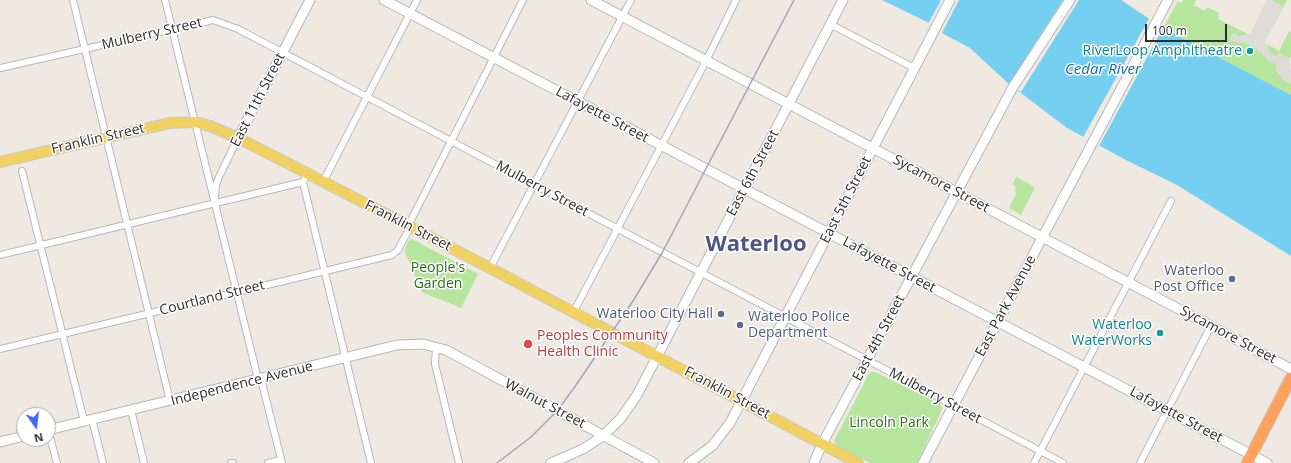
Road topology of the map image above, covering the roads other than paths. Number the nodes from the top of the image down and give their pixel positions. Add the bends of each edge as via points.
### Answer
1 (73, 0) edge
2 (165, 0) edge
3 (310, 0) edge
4 (384, 0) edge
5 (417, 0) edge
6 (523, 0) edge
7 (591, 0) edge
8 (631, 0) edge
9 (736, 0) edge
10 (843, 0) edge
11 (950, 0) edge
12 (1070, 0) edge
13 (1168, 0) edge
14 (410, 14) junction
15 (622, 17) junction
16 (830, 24) junction
17 (172, 29) junction
18 (85, 49) junction
19 (282, 53) junction
20 (494, 58) junction
21 (706, 61) junction
22 (0, 68) edge
23 (914, 68) junction
24 (367, 97) junction
25 (577, 102) junction
26 (789, 104) junction
27 (195, 122) junction
28 (106, 137) junction
29 (238, 138) junction
30 (451, 142) junction
31 (662, 146) junction
32 (873, 148) junction
33 (0, 162) edge
34 (22, 171) dead end
35 (305, 178) junction
36 (323, 182) junction
37 (533, 185) junction
38 (744, 189) junction
39 (957, 192) junction
40 (1171, 201) dead end
41 (215, 204) junction
42 (127, 224) junction
43 (409, 227) junction
44 (617, 229) junction
45 (829, 233) junction
46 (1042, 237) junction
47 (40, 245) junction
48 (0, 255) edge
49 (490, 268) junction
50 (324, 271) junction
51 (701, 273) junction
52 (912, 277) junction
53 (1128, 282) junction
54 (237, 292) junction
55 (149, 313) junction
56 (573, 313) junction
57 (785, 317) junction
58 (998, 322) junction
59 (1211, 326) junction
60 (62, 334) junction
61 (436, 347) junction
62 (0, 349) edge
63 (657, 356) junction
64 (346, 358) junction
65 (867, 360) junction
66 (1084, 367) junction
67 (1291, 369) edge
68 (1291, 378) edge
69 (260, 379) junction
70 (170, 401) junction
71 (742, 401) junction
72 (954, 406) junction
73 (131, 410) junction
74 (1167, 410) junction
75 (88, 420) junction
76 (56, 428) edge
77 (603, 436) junction
78 (16, 438) edge
79 (0, 442) edge
80 (822, 444) junction
81 (52, 447) edge
82 (1040, 451) junction
83 (700, 459) edge
84 (1249, 459) edge
85 (282, 461) edge
86 (56, 463) edge
87 (103, 463) edge
88 (144, 463) edge
89 (268, 463) edge
90 (372, 463) edge
91 (459, 463) edge
92 (551, 463) edge
93 (654, 463) edge
94 (689, 463) edge
95 (814, 463) edge
96 (858, 463) edge
97 (923, 463) edge
98 (1034, 463) edge
99 (1062, 463) edge
100 (1140, 463) edge
101 (1267, 463) edge

1 - 18 street
2 - 17 street
3 - 19 street, East 11th Street
4 - 14 street, Lafayette Street
5 - 14 street
6 - 20 street, Courtland Street
7 - 15 street, Sycamore Street
8 - 15 street
9 - 21 street
10 - 16 street, East 6th Street
11 - 23 street, East 5th Street
12 - 39 street, East 4th Street via 1013,87
13 - 46 street, East Park Avenue
14 - 20 street, Lafayette Street
14 - 24 street
15 - 21 street, Sycamore Street
15 - 25 street
16 - 23 street
16 - 26 street, East 6th Street
17 - 18 street, Mulberry Street
17 - 19 street, Mulberry Street via 213,20 238,29
17 - 27 street
18 - 22 street, Mulberry Street
18 - 28 street
19 - 24 street, Mulberry Street
19 - 29 street, East 11th Street
20 - 25 street, Lafayette Street
20 - 30 street, Courtland Street
21 - 26 street, Sycamore Street
21 - 31 street
23 - 32 street, East 5th Street
24 - 30 street, Mulberry Street
24 - 36 street
25 - 31 street, Lafayette Street
25 - 37 street
26 - 32 street, Sycamore Street
26 - 38 street, East 6th Street
27 - 28 main road, Franklin Street via 170,123
27 - 29 main road, Franklin Street
27 - 41 street
28 - 33 main road, Franklin Street
28 - 42 street
29 - 35 main road, Franklin Street
29 - 41 street, East 11th Street via 216,185
30 - 37 street, Mulberry Street
30 - 43 street, Courtland Street
31 - 38 street, Lafayette Street
31 - 44 street
32 - 39 street, Sycamore Street
32 - 45 street, East 5th Street
34 - 47 street
35 - 36 main road, Franklin Street
35 - 41 street
35 - 50 street
36 - 43 main road, Franklin Street
37 - 44 street, Mulberry Street
37 - 49 street
38 - 45 street, Lafayette Street
38 - 51 street, East 6th Street
39 - 46 street, Sycamore Street
39 - 52 street, East 4th Street
40 - 53 street
41 - 42 street
41 - 54 street
42 - 47 street
42 - 55 street
43 - 49 main road, Franklin Street
43 - 50 street, Courtland Street via 396,253
44 - 51 street, Mulberry Street
44 - 56 street
45 - 52 street, Lafayette Street
45 - 57 street, East 5th Street
46 - 53 street, Sycamore Street
46 - 58 street, East Park Avenue
47 - 48 street
47 - 60 street
49 - 56 main road, Franklin Street
50 - 54 street, Courtland Street
50 - 64 street
51 - 57 street, Mulberry Street
51 - 63 street, East 6th Street
52 - 58 street, Lafayette Street
52 - 65 street, East 4th Street
53 - 59 street, Sycamore Street
53 - 66 street
54 - 55 street, Courtland Street
54 - 69 street
55 - 60 street, Courtland Street
55 - 70 street
56 - 63 main road, Franklin Street
57 - 65 street, Mulberry Street
57 - 71 street, East 5th Street
58 - 66 street, Lafayette Street
58 - 72 street, East Park Avenue
59 - 67 street, Sycamore Street
59 - 74 street
60 - 62 street, Courtland Street
60 - 75 street
61 - 64 street, Independence Avenue via 423,344 397,345
61 - 77 street, Walnut Street via 446,350
61 - 91 street via 435,364
63 - 71 main road, Franklin Street
63 - 77 street, East 6th Street via 637,395 621,418
64 - 69 street, Independence Avenue
64 - 90 street
65 - 72 street, Mulberry Street
65 - 80 street, East 4th Street
66 - 74 street, Lafayette Street
66 - 82 street
68 - 84 highway
69 - 70 street, Independence Avenue
69 - 85 street
70 - 73 street, Independence Avenue
71 - 80 main road, Franklin Street
71 - 83 street, East 5th Street via 725,432
72 - 82 street, Mulberry Street
72 - 97 street, East Park Avenue
73 - 75 street, Independence Avenue
73 - 88 street
74 - 84 street, Lafayette Street
74 - 100 street
75 - 76 street, Independence Avenue
75 - 87 street
77 - 92 street, East 6th Street via 583,449
77 - 93 street, Walnut Street
78 - 79 street
80 - 95 street, East 4th Street
80 - 96 main road, Franklin Street
81 - 86 street
82 - 98 street
82 - 99 street, Mulberry Street
83 - 94 street, East 5th Street
84 - 101 street, Lafayette Street
85 - 89 street

